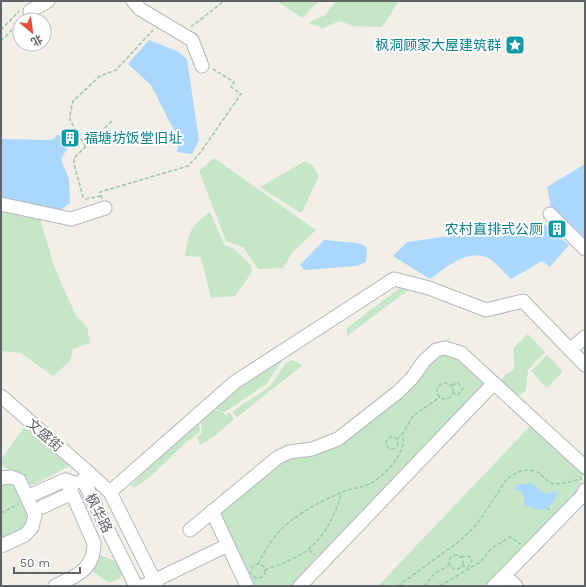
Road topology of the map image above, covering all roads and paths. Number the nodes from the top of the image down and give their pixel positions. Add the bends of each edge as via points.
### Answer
1 (48, 1) edge
2 (133, 1) edge
3 (224, 1) edge
4 (30, 11) joint
5 (161, 21) junction
6 (12, 29) edge
7 (1, 30) edge
8 (182, 34) junction
9 (1, 41) edge
10 (201, 64) joint
11 (112, 121) dead end
12 (86, 147) junction
13 (101, 196) junction
14 (1, 204) edge
15 (105, 208) joint
16 (550, 214) dead end
17 (585, 249) edge
18 (585, 337) edge
19 (570, 350) junction
20 (585, 365) edge
21 (494, 383) junction
22 (452, 386) junction
23 (453, 394) junction
24 (1, 396) edge
25 (440, 397) dead end
26 (402, 435) junction
27 (398, 439) junction
28 (90, 474) junction
29 (1, 478) edge
30 (584, 479) edge
31 (66, 480) junction
32 (110, 492) junction
33 (72, 493) junction
34 (341, 493) junction
35 (27, 498) junction
36 (42, 507) dead end
37 (212, 511) junction
38 (1, 513) edge
39 (190, 530) dead end
40 (113, 539) junction
41 (228, 545) junction
42 (1, 546) edge
43 (524, 546) dead end
44 (309, 550) junction
45 (315, 555) dead end
46 (461, 557) junction
47 (258, 564) junction
48 (450, 565) junction
49 (462, 566) junction
50 (265, 570) junction
51 (505, 576) junction
52 (151, 584) edge
53 (55, 586) edge
54 (136, 586) edge
55 (247, 586) edge
56 (300, 586) edge
57 (398, 586) edge
58 (424, 586) edge
59 (440, 586) edge
60 (494, 586) edge
61 (516, 586) edge

1 - 4 street
2 - 5 street via 140,9
3 - 8 path
4 - 7 path via 26,3
5 - 8 street
5 - 12 path via 116,70 100,76 74,101 70,120
6 - 9 path
8 - 10 street via 192,40
10 - 13 path via 234,82 231,87 241,94 200,153 188,166 100,192
11 - 12 path
12 - 13 path via 74,158 83,197 86,199
13 - 15 path
14 - 15 street via 70,219
16 - 17 street
18 - 19 street
19 - 20 street
19 - 32 street via 523,302 486,310 429,288 394,279 235,382
21 - 30 street
21 - 37 street via 461,352 445,348 436,350 398,392 338,439 312,449 289,452 277,458
21 - 56 street
22 - 23 path
22 - 23 path via 458,383 463,389 458,395
22 - 23 path via 441,383 436,391 442,399
24 - 28 street, 文盛街
25 - 26 path via 413,416
26 - 27 path
26 - 34 path via 404,444 386,471 370,484
27 - 27 path via 393,436 388,438 387,446 391,449 397,447
28 - 32 street, 枫华路
28 - 40 street, 枫华路 via 83,480
29 - 35 street via 11,477 19,480
30 - 51 street via 583,496
30 - 57 path via 559,484 551,483 530,470 514,474 507,479 477,524 461,540
31 - 33 street
31 - 35 street
31 - 40 street via 76,484 99,533
32 - 52 street, 枫华路
33 - 36 street
33 - 53 street via 94,543 94,551 90,563 83,572
34 - 44 path via 325,532
34 - 47 path via 292,519 276,534
35 - 38 path
35 - 42 street via 35,515 32,527 25,535
37 - 39 street
37 - 41 street
40 - 54 street, 枫华路
41 - 52 street
41 - 55 street
43 - 59 path via 510,537 492,548 480,562
44 - 45 path
44 - 50 path
46 - 48 path via 451,556
46 - 49 path
46 - 49 path via 466,555 472,560 468,567
47 - 50 path
47 - 50 path via 251,569 254,577 263,576
48 - 49 path via 456,569
48 - 58 path via 435,573
51 - 60 street
51 - 61 street

